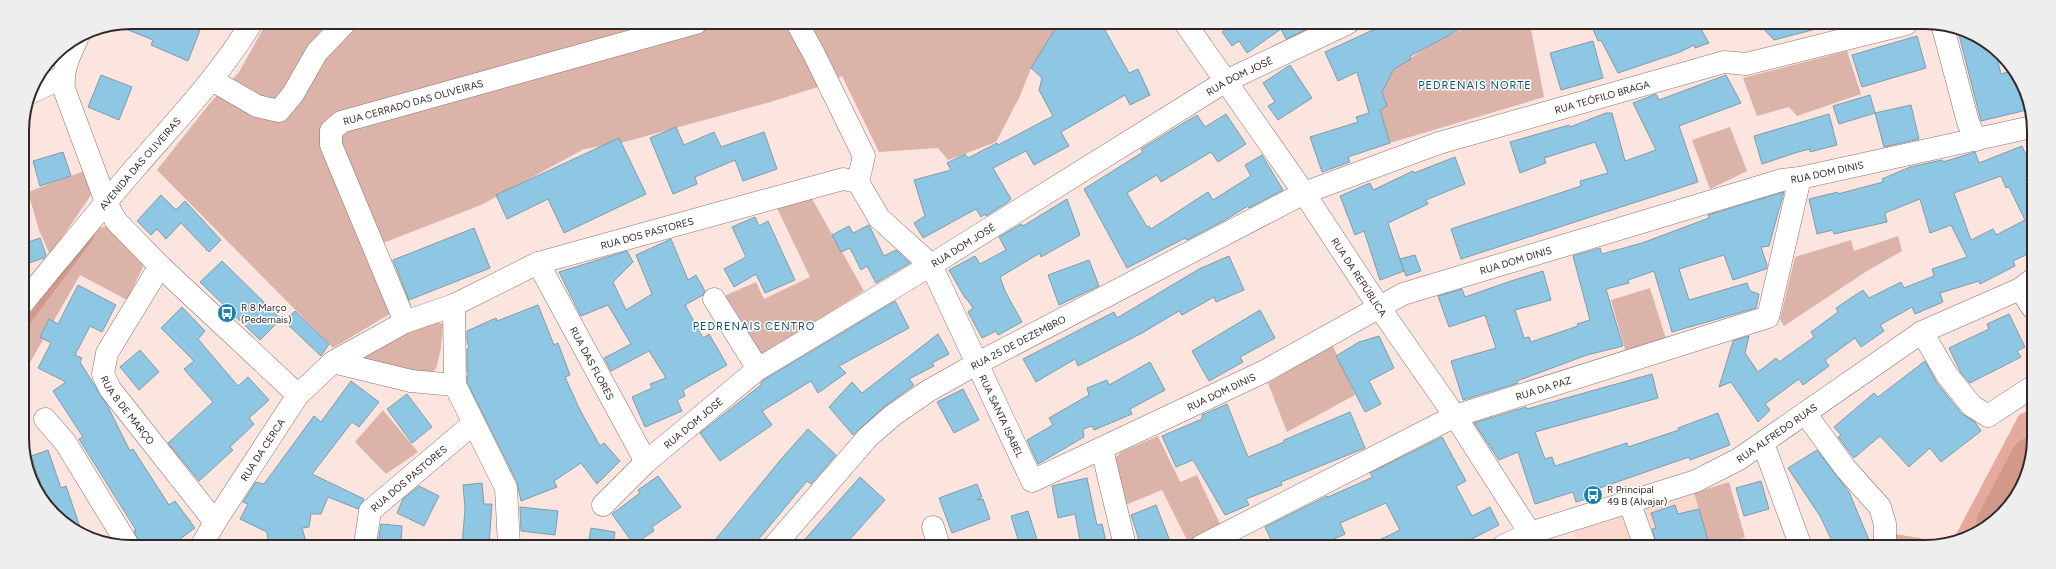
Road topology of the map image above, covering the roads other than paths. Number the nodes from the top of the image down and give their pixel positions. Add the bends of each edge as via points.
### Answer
1 (248, 29) edge
2 (339, 29) edge
3 (674, 29) edge
4 (800, 29) edge
5 (1189, 29) edge
6 (1335, 29) edge
7 (1886, 29) edge
8 (1944, 31) edge
9 (74, 46) edge
10 (63, 77) junction
11 (212, 80) junction
12 (1226, 81) junction
13 (39, 89) edge
14 (2027, 128) edge
15 (1976, 140) junction
16 (1800, 178) junction
17 (858, 182) junction
18 (1304, 193) junction
19 (106, 202) junction
20 (538, 263) junction
21 (931, 265) junction
22 (160, 266) junction
23 (2026, 284) edge
24 (29, 296) edge
25 (714, 299) dead end
26 (454, 304) junction
27 (1379, 307) junction
28 (405, 322) junction
29 (1922, 332) junction
30 (333, 362) junction
31 (978, 363) junction
32 (758, 369) junction
33 (455, 385) junction
34 (2027, 390) edge
35 (298, 395) junction
36 (1804, 414) junction
37 (1455, 416) junction
38 (45, 419) dead end
39 (474, 423) junction
40 (1762, 443) junction
41 (1102, 449) junction
42 (646, 462) junction
43 (1032, 481) joint
44 (1629, 501) junction
45 (603, 505) dead end
46 (215, 522) junction
47 (1530, 533) junction
48 (125, 540) edge
49 (205, 540) edge
50 (366, 540) edge
51 (509, 540) edge
52 (779, 540) edge
53 (1124, 540) edge
54 (1213, 540) edge
55 (1515, 540) edge
56 (1644, 540) edge
57 (1799, 540) edge
58 (1885, 540) edge

1 - 11 street, AVENIDA DAS OLIVEIRAS
2 - 11 street via 318,52 293,94 279,111 257,106
3 - 28 street, RUA CERRADO DAS OLIVEIRAS via 341,122 331,131 331,145
4 - 17 street via 864,156
5 - 12 street, RUA DA REPÚBLICA
6 - 12 street, RUA DOM JOSÉ
7 - 18 street, RUA TEÓFILO BRAGA via 1746,64 1717,64 1438,143
8 - 15 street via 1968,122
9 - 10 street via 65,65
10 - 13 street
10 - 19 street via 67,100
11 - 19 street, AVENIDA DAS OLIVEIRAS
12 - 18 street, RUA DA REPÚBLICA
12 - 21 street, RUA DOM JOSÉ
14 - 15 street, RUA DOM DINIS
15 - 16 street, RUA DOM DINIS
16 - 27 street, RUA DOM DINIS via 1782,180 1403,294
16 - 37 street, RUA DA PAZ via 1768,317
17 - 20 street, RUA DOS PASTORES via 843,179
17 - 21 street via 879,218
18 - 27 street, RUA DA REPÚBLICA
18 - 31 street, RUA 25 DE DEZEMBRO
19 - 22 street via 116,221
19 - 24 street, AVENIDA DAS OLIVEIRAS
20 - 26 street, RUA DOS PASTORES
20 - 42 street, RUA DAS FLORES
21 - 31 street, RUA SANTA ISABEL
21 - 32 street, RUA DOM JOSÉ
22 - 35 street
22 - 46 street, RUA 8 DE MARÇO via 107,353 103,374 110,389
23 - 29 street, RUA ALFREDO RUAS
25 - 32 street
26 - 28 street, RUA DA CERCA
26 - 33 street
27 - 37 street, RUA DA REPÚBLICA
27 - 41 street, RUA DOM DINIS via 1341,324 1263,372
28 - 30 street, RUA DA CERCA
29 - 34 street via 1947,375 1972,406 1988,416
29 - 36 street, RUA ALFREDO RUAS
30 - 33 street via 411,381
30 - 35 street, RUA DA CERCA
31 - 43 street, RUA SANTA ISABEL
31 - 52 street, RUA 25 DE DEZEMBRO via 928,391 892,416 868,437
32 - 42 street, RUA DOM JOSÉ
33 - 39 street
35 - 46 street, RUA DA CERCA
36 - 40 street, RUA ALFREDO RUAS
36 - 58 street via 1846,469 1880,507 1885,524
37 - 47 street, RUA DA REPÚBLICA
37 - 54 street, RUA DA PAZ
38 - 48 street via 65,442
39 - 50 street, RUA DOS PASTORES via 370,510
39 - 51 street via 506,488
40 - 44 street, RUA ALFREDO RUAS via 1740,459 1696,481
40 - 57 street
41 - 43 street, RUA DOM DINIS
41 - 53 street
42 - 45 street, RUA DOM JOSÉ
44 - 47 street, RUA ALFREDO RUAS
44 - 56 street
46 - 49 street, RUA DA CERCA
47 - 55 street, RUA ALFREDO RUAS

